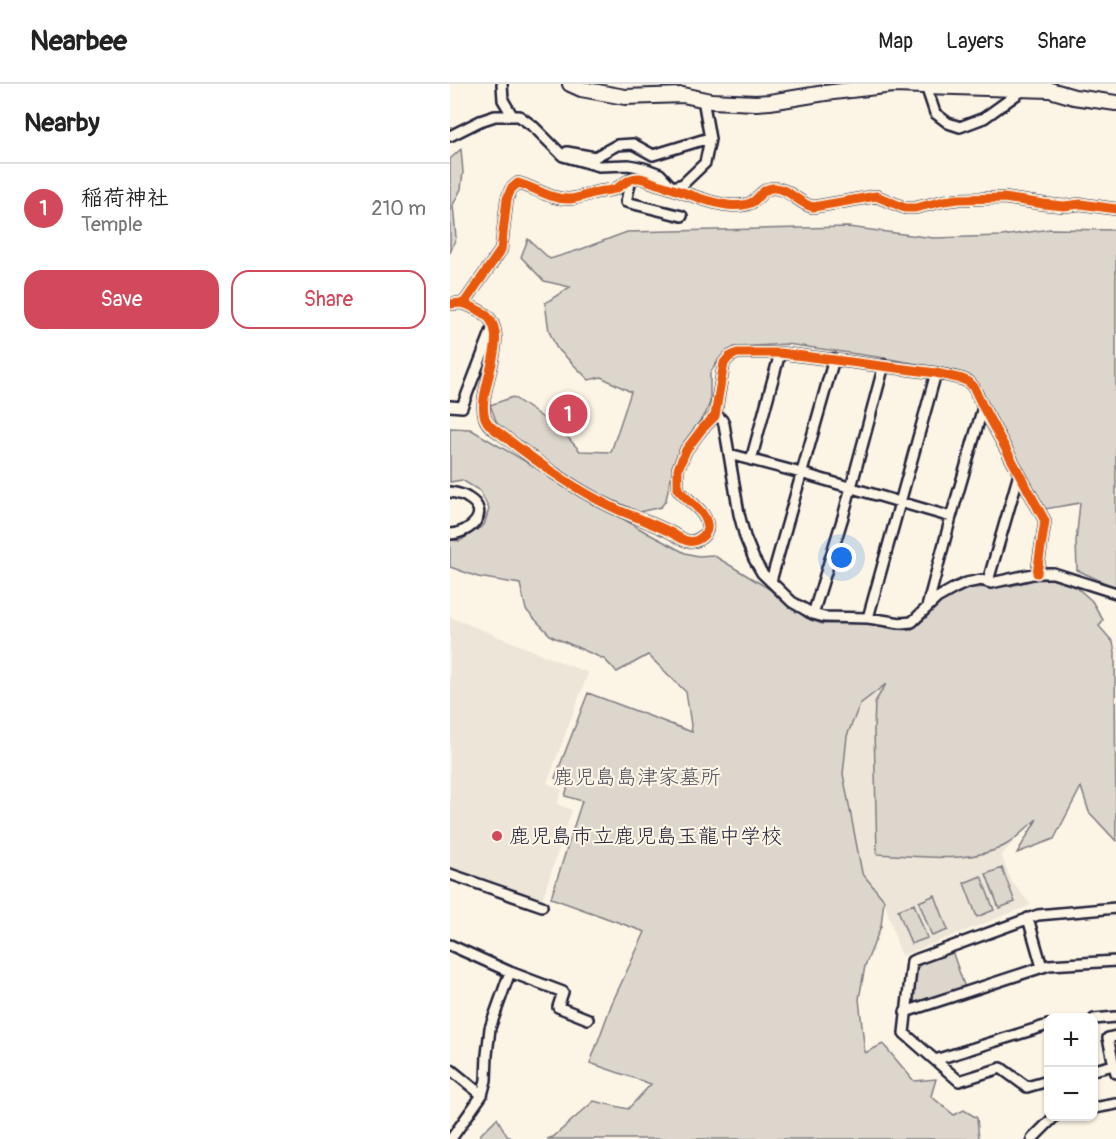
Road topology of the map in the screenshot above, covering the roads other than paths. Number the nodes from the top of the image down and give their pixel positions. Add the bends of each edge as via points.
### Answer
1 (502, 84) edge
2 (570, 84) edge
3 (926, 86) junction
4 (1025, 88) junction
5 (703, 99) junction
6 (1116, 103) edge
7 (512, 115) junction
8 (450, 136) edge
9 (709, 138) junction
10 (558, 150) junction
11 (631, 179) junction
12 (672, 188) junction
13 (1116, 209) edge
14 (682, 216) dead end
15 (464, 303) junction
16 (450, 304) edge
17 (493, 327) junction
18 (780, 353) junction
19 (834, 359) junction
20 (884, 365) junction
21 (936, 373) junction
22 (450, 406) edge
23 (982, 407) junction
24 (715, 416) junction
25 (729, 454) junction
26 (751, 460) junction
27 (801, 473) junction
28 (1019, 474) junction
29 (850, 487) junction
30 (450, 492) edge
31 (901, 502) junction
32 (951, 518) junction
33 (450, 534) edge
34 (1037, 573) junction
35 (771, 581) junction
36 (988, 581) junction
37 (1116, 593) edge
38 (926, 609) junction
39 (813, 615) junction
40 (868, 618) junction
41 (450, 874) edge
42 (542, 906) dead end
43 (1116, 908) edge
44 (1028, 918) junction
45 (450, 945) edge
46 (1116, 961) edge
47 (1042, 967) junction
48 (510, 972) junction
49 (906, 1012) junction
50 (1116, 1017) edge
51 (588, 1019) dead end
52 (1098, 1019) edge
53 (1044, 1026) edge
54 (1116, 1036) edge
55 (935, 1060) junction
56 (450, 1069) edge
57 (1115, 1069) edge
58 (1098, 1070) edge
59 (1044, 1082) edge
60 (482, 1095) junction
61 (1116, 1104) edge
62 (1098, 1107) edge
63 (1050, 1121) edge
64 (451, 1139) edge
65 (1032, 1139) edge

1 - 7 street via 503,100
2 - 5 main road via 625,97
3 - 4 main road
3 - 4 street via 935,113 960,127 984,117
3 - 5 main road via 893,85 756,103
4 - 6 main road
5 - 9 street
7 - 8 street via 480,121
7 - 10 street via 534,127
9 - 10 street via 653,155 633,144 617,146 595,157
9 - 12 street via 705,163 684,184
10 - 12 street via 563,156 599,166 644,168 660,174
11 - 12 street via 641,178
11 - 14 street via 626,202
11 - 15 street via 614,189 570,199 518,183 507,199 501,250
12 - 13 street via 702,200 736,205 753,202 772,188 813,207 876,196 905,208 959,199 1004,198
15 - 16 street
15 - 17 street via 485,314
17 - 22 street via 462,407
17 - 24 street via 495,348 483,407 492,427 541,465 592,497 684,541 698,540 707,531 707,524 678,489 678,469 686,450
18 - 19 street
18 - 24 street via 737,353 729,357 724,363
18 - 26 street
19 - 20 street
19 - 27 street
20 - 21 street
20 - 29 street
21 - 23 street via 969,382
21 - 31 street
23 - 28 street
23 - 32 street
24 - 25 street via 724,423
25 - 26 street
25 - 35 street via 745,537 754,560
26 - 27 street
27 - 29 street
27 - 35 street
28 - 34 street via 1045,521
28 - 36 street
29 - 31 street
29 - 39 street
30 - 33 street via 470,498 479,515 473,526
31 - 32 street
31 - 40 street
32 - 38 street
34 - 36 street
34 - 37 street via 1053,573
35 - 39 street via 792,602
36 - 38 street via 974,581 953,589
38 - 40 street via 912,622
39 - 40 street
41 - 42 street
43 - 44 street
44 - 47 street
44 - 49 street via 912,961
45 - 48 street
46 - 47 street
47 - 49 street
48 - 51 street via 562,993 558,1007
48 - 60 street via 490,1028
49 - 55 street via 904,1033
50 - 52 street
53 - 55 street
54 - 57 street via 1108,1038
55 - 59 street via 959,1081 1001,1068 1027,1087
56 - 60 street
57 - 58 street
60 - 64 street
61 - 62 street
63 - 65 street

